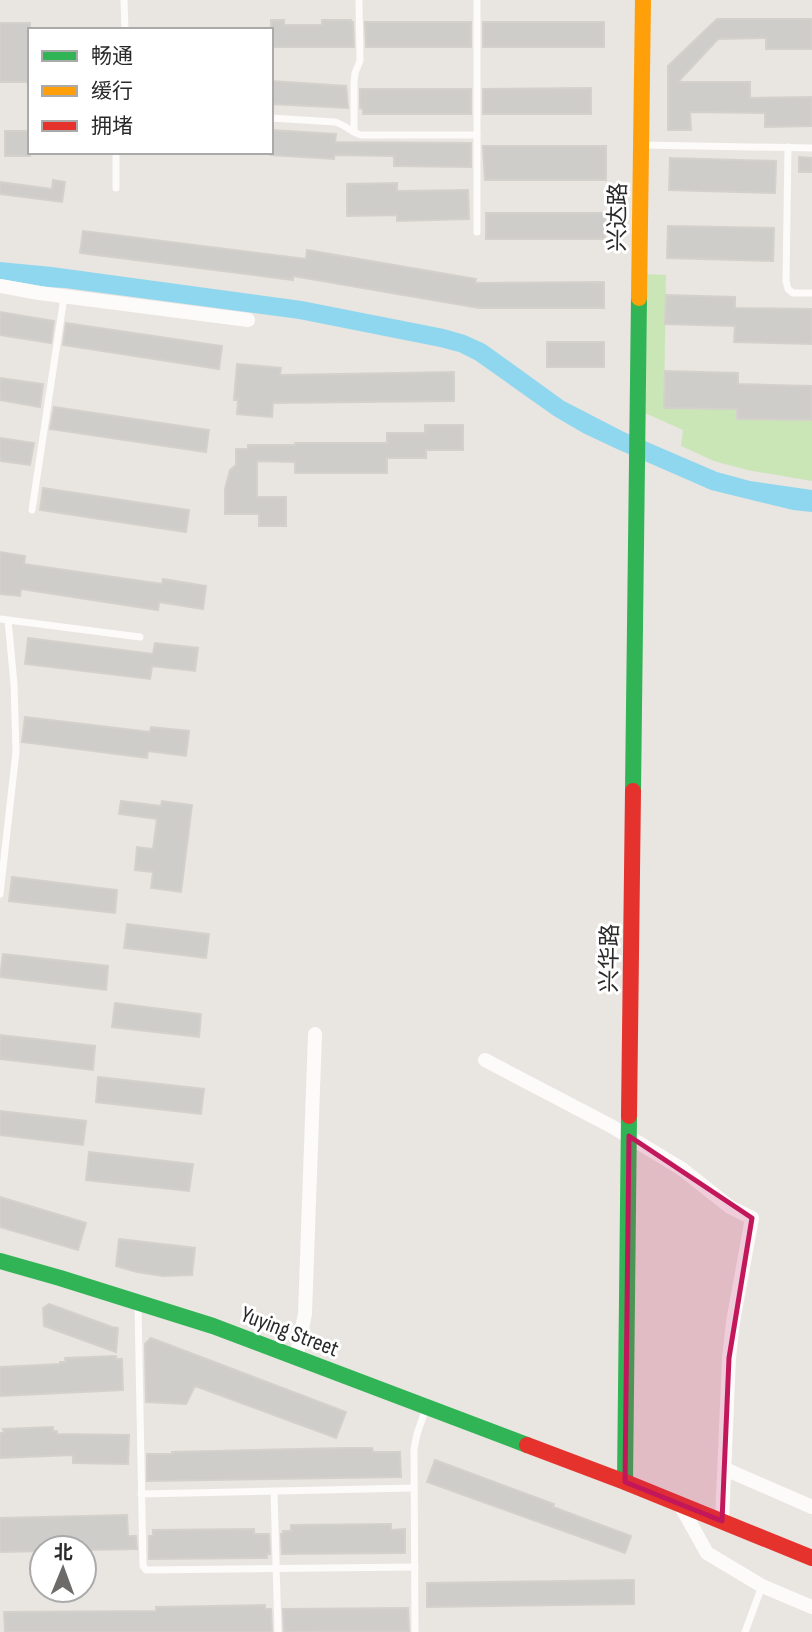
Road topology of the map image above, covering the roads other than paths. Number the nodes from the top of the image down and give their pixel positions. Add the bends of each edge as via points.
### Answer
1 (124, 0) edge
2 (359, 0) edge
3 (477, 0) edge
4 (643, 0) edge
5 (125, 28) edge
6 (273, 118) edge
7 (354, 132) junction
8 (477, 135) junction
9 (636, 145) junction
10 (788, 148) junction
11 (812, 148) edge
12 (116, 154) edge
13 (116, 188) dead end
14 (477, 232) dead end
15 (0, 286) edge
16 (812, 293) edge
17 (64, 296) junction
18 (248, 320) dead end
19 (638, 434) joint
20 (32, 510) dead end
21 (4, 620) edge
22 (140, 637) dead end
23 (0, 894) edge
24 (315, 1034) dead end
25 (485, 1060) dead end
26 (629, 1136) junction
27 (0, 1261) edge
28 (138, 1303) junction
29 (296, 1358) junction
30 (426, 1407) junction
31 (725, 1469) junction
32 (625, 1482) junction
33 (414, 1488) junction
34 (274, 1491) junction
35 (141, 1494) junction
36 (678, 1503) junction
37 (812, 1507) edge
38 (722, 1521) junction
39 (812, 1558) edge
40 (415, 1567) junction
41 (276, 1569) junction
42 (762, 1586) junction
43 (812, 1607) edge
44 (278, 1632) edge
45 (415, 1632) edge
46 (745, 1632) edge

1 - 5 lane
2 - 7 lane
3 - 8 lane
4 - 9 street, 兴达路
6 - 7 lane via 335,122
7 - 8 lane
8 - 14 lane
9 - 10 lane
9 - 19 street, 兴达路
10 - 11 lane
10 - 16 lane via 786,281 793,293
12 - 13 lane
15 - 17 street
17 - 18 street
17 - 20 lane
19 - 26 street, 兴华路
21 - 22 lane
21 - 23 lane via 15,695 16,752
24 - 29 street via 306,1314
25 - 26 street
26 - 31 street via 752,1218 729,1358
26 - 32 street, 兴华路
27 - 28 street, Yuying Street
28 - 29 street, Yuying Street
28 - 35 lane
29 - 30 street, Yuying Street
30 - 32 street, Yuying Street
30 - 33 lane via 414,1450
31 - 37 street
31 - 38 street
32 - 36 street, Yuying Street
33 - 34 lane
33 - 40 lane
34 - 35 lane
34 - 41 lane
35 - 41 lane via 142,1566 146,1570
36 - 38 street, Yuying Street
36 - 42 street via 707,1553
38 - 39 street, Yuying Street
40 - 41 lane
40 - 45 lane
41 - 44 lane
42 - 43 street
42 - 46 lane

